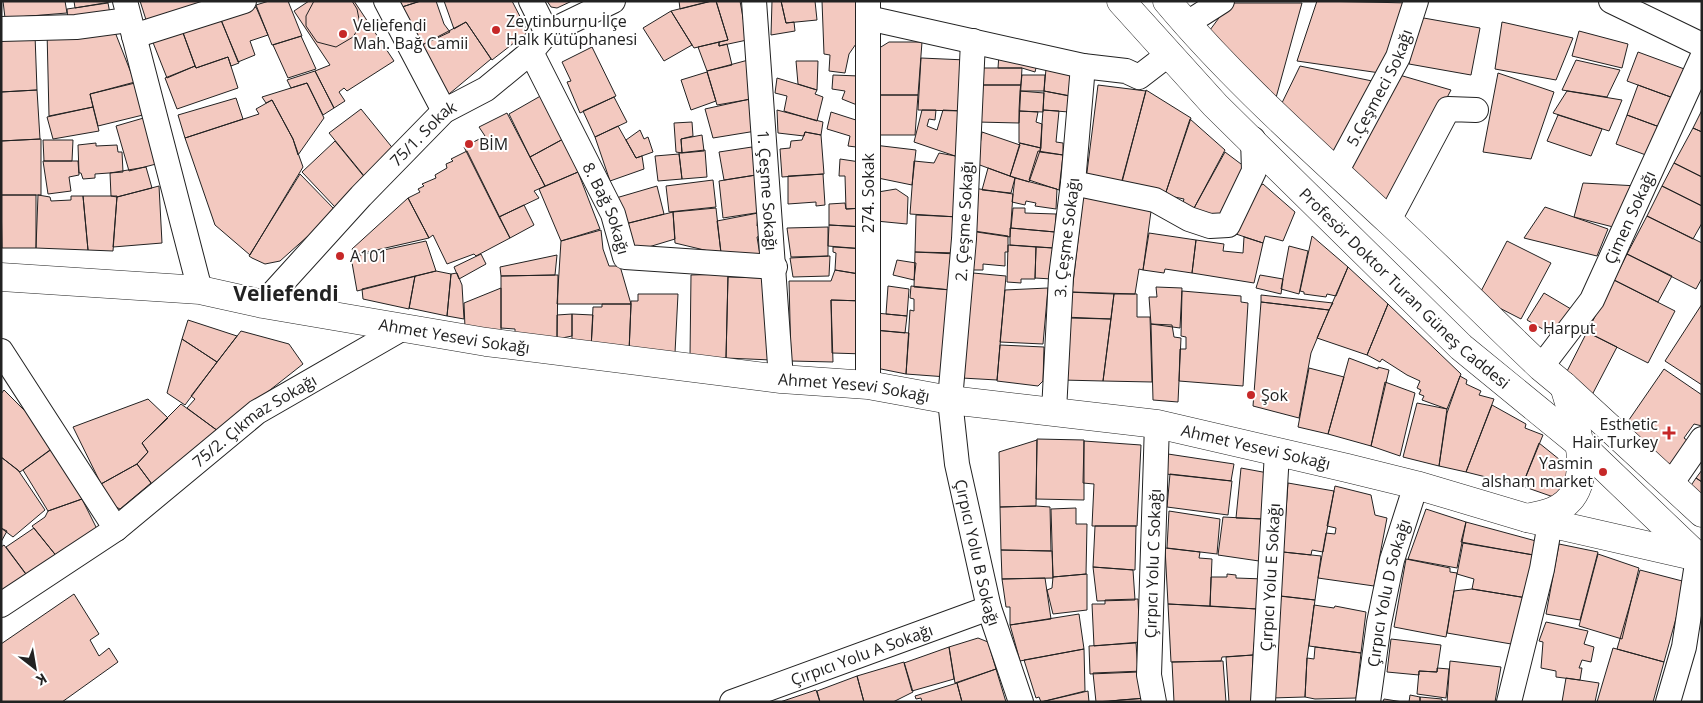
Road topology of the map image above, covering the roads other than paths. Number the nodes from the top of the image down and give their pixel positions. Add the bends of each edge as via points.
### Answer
1 (244, 1) edge
2 (386, 1) edge
3 (530, 1) edge
4 (613, 1) edge
5 (754, 1) edge
6 (1121, 1) edge
7 (1167, 1) edge
8 (1222, 1) edge
9 (1416, 1) edge
10 (1611, 1) edge
11 (868, 10) edge
12 (129, 19) edge
13 (1186, 24) junction
14 (1, 29) edge
15 (548, 32) junction
16 (973, 41) junction
17 (1702, 45) edge
18 (531, 52) junction
19 (1169, 54) junction
20 (1702, 58) edge
21 (1084, 66) junction
22 (1476, 110) dead end
23 (444, 112) junction
24 (1253, 140) junction
25 (1336, 172) junction
26 (1073, 183) junction
27 (1388, 220) junction
28 (775, 267) junction
29 (1, 277) edge
30 (200, 290) junction
31 (263, 304) junction
32 (404, 328) junction
33 (1, 351) edge
34 (1541, 367) junction
35 (781, 379) junction
36 (868, 385) junction
37 (1564, 386) junction
38 (950, 400) junction
39 (1054, 411) junction
40 (1157, 424) junction
41 (1702, 440) edge
42 (1582, 446) junction
43 (1277, 452) junction
44 (1671, 484) junction
45 (1416, 485) junction
46 (1702, 513) edge
47 (1539, 520) junction
48 (116, 529) junction
49 (1700, 559) edge
50 (1, 605) edge
51 (989, 608) junction
52 (732, 702) edge
53 (1021, 702) edge
54 (1154, 702) edge
55 (1263, 702) edge
56 (1368, 702) edge
57 (1509, 702) edge
58 (1668, 702) edge

1 - 12 street
2 - 23 street
3 - 15 street
4 - 15 street, 75/1. Sokak
5 - 28 street, 1. Çeşme Sokağı
6 - 19 street, Profesör Doktor Turan Güneş Caddesi
7 - 13 street, Profesör Doktor Turan Güneş Caddesi
8 - 13 street
9 - 25 street, 5.Çeşmeci Sokağı via 1398,57
10 - 17 street
11 - 16 street
11 - 36 street, 274. Sokak
12 - 14 street via 76,27
12 - 30 street
13 - 25 street, Profesör Doktor Turan Güneş Caddesi via 1287,128
15 - 18 street, 75/1. Sokak
16 - 21 street
16 - 38 street, 2. Çeşme Sokağı via 964,239
18 - 23 street, 75/1. Sokak via 486,90
18 - 28 street, 8. Bağ Sokağı via 613,214 625,257
19 - 21 street via 1139,77 1126,71
19 - 24 street, Profesör Doktor Turan Güneş Caddesi
20 - 34 street, Çimen Sokağı via 1592,300
21 - 26 street, 3. Çeşme Sokağı
22 - 27 street via 1448,109
23 - 31 street, 75/1. Sokak via 361,196
24 - 26 street via 1254,171 1228,225 1210,226 1189,219 1155,200
24 - 42 street, Profesör Doktor Turan Güneş Caddesi via 1461,347
25 - 27 street, Profesör Doktor Turan Güneş Caddesi
26 - 39 street, 3. Çeşme Sokağı via 1061,277
27 - 34 street, Profesör Doktor Turan Güneş Caddesi
28 - 35 street, 1. Çeşme Sokağı
29 - 30 street, Ahmet Yesevi Sokağı
30 - 31 street, Ahmet Yesevi Sokağı
31 - 32 street, Ahmet Yesevi Sokağı
32 - 35 street, Ahmet Yesevi Sokağı via 486,342
32 - 48 street, 75/2. Çıkmaz Sokağı via 257,412
33 - 48 street
34 - 37 street, Profesör Doktor Turan Güneş Caddesi
35 - 36 street, Ahmet Yesevi Sokağı
36 - 38 street, Ahmet Yesevi Sokağı
37 - 42 street
37 - 44 street, Profesör Doktor Turan Güneş Caddesi
38 - 39 street, Ahmet Yesevi Sokağı
38 - 51 street, Çırpıcı Yolu B Sokağı via 957,464
39 - 40 street, Ahmet Yesevi Sokağı
40 - 43 street, Ahmet Yesevi Sokağı
40 - 54 street, Çırpıcı Yolu C Sokağı via 1149,675
41 - 44 street
42 - 47 street via 1579,482 1569,499
42 - 49 street, Profesör Doktor Turan Güneş Caddesi
43 - 45 street, Ahmet Yesevi Sokağı
43 - 55 street, Çırpıcı Yolu E Sokağı
44 - 46 street, Profesör Doktor Turan Güneş Caddesi
45 - 47 street, Ahmet Yesevi Sokağı
45 - 56 street, Çırpıcı Yolu D Sokağı via 1392,560
47 - 49 street, Ahmet Yesevi Sokağı
47 - 57 street via 1542,569
48 - 50 street, 75/2. Çıkmaz Sokağı
49 - 58 street via 1684,648
51 - 52 street, Çırpıcı Yolu A Sokağı
51 - 53 street, Çırpıcı Yolu B Sokağı

